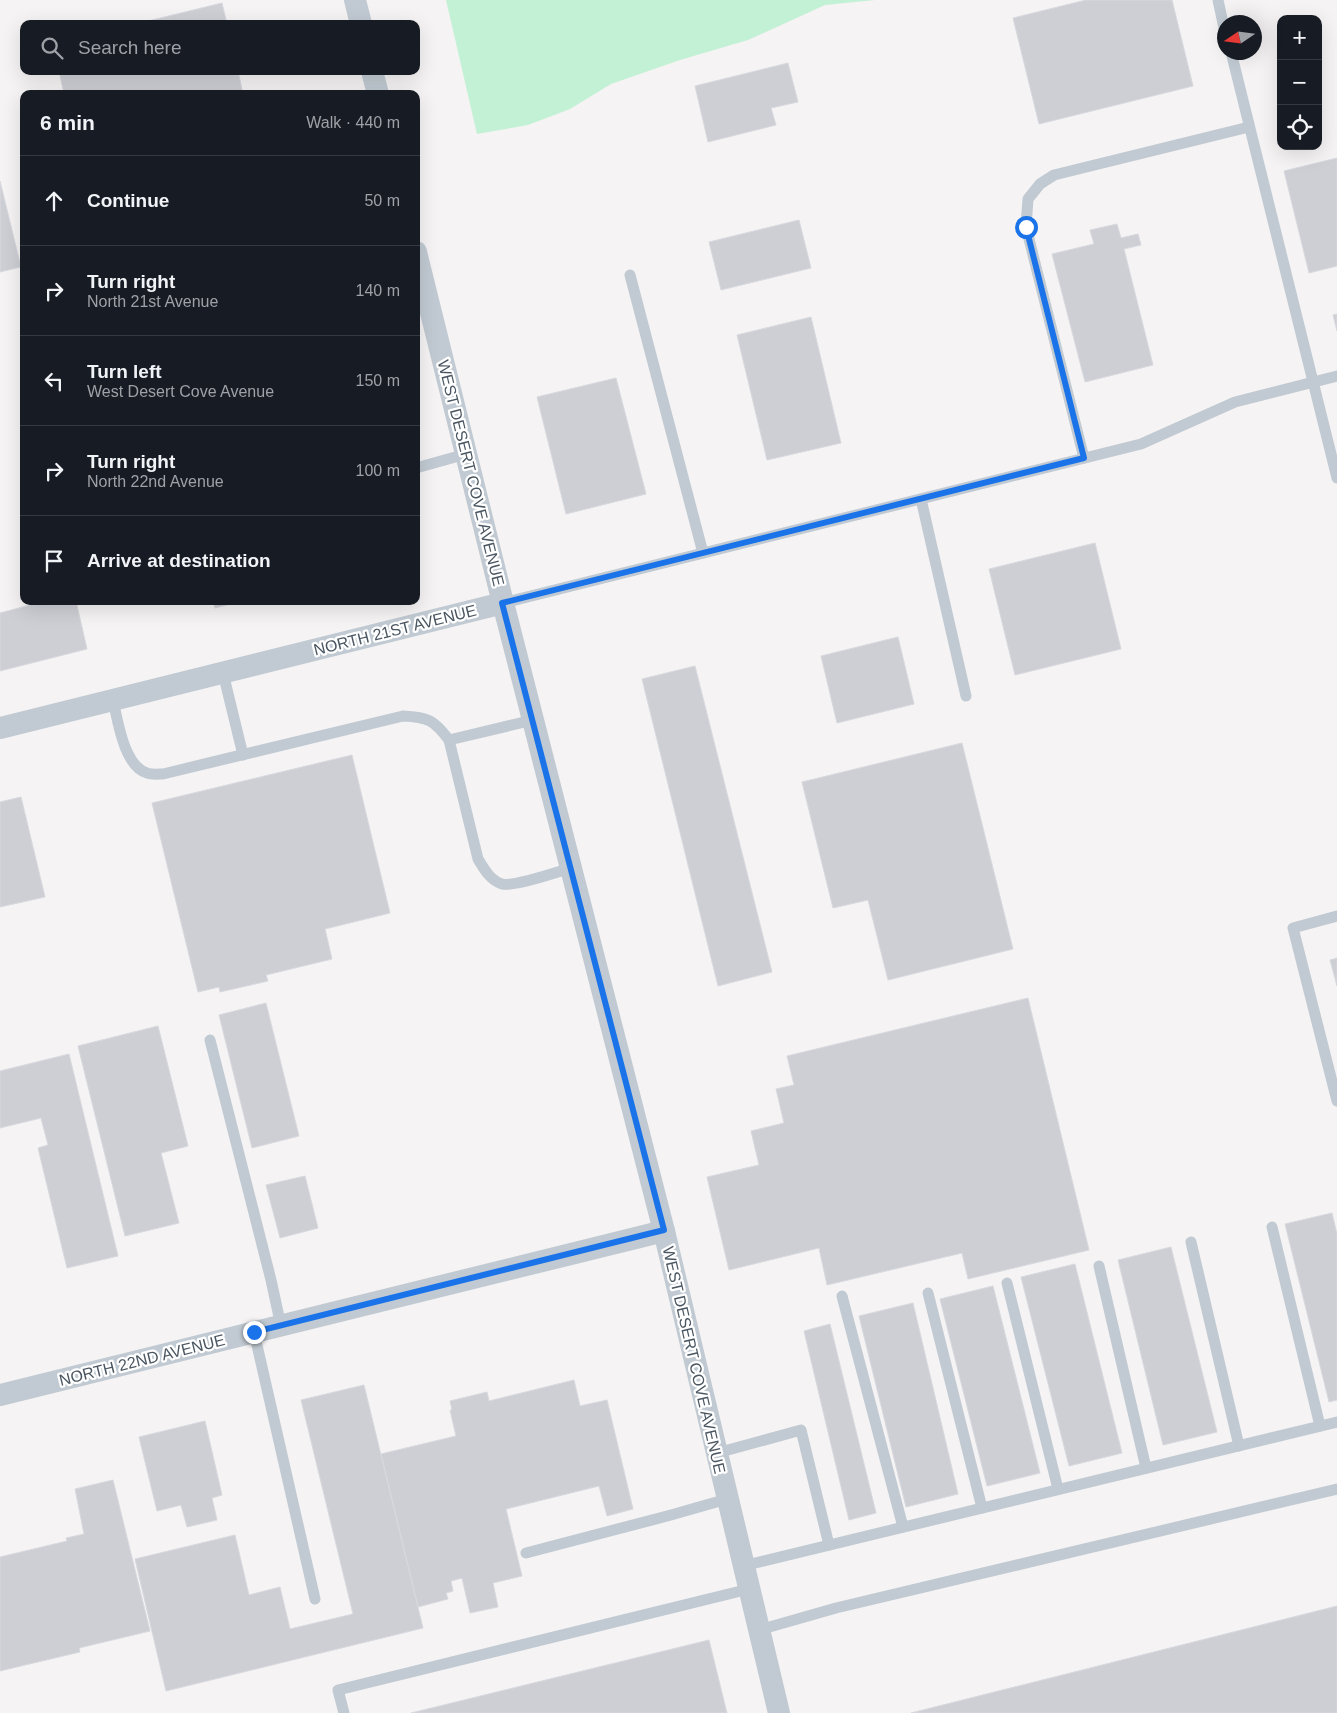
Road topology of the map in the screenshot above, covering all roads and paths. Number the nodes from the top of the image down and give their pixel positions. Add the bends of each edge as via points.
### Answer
1 (355, 0) edge
2 (1218, 0) edge
3 (1221, 15) edge
4 (360, 20) edge
5 (1233, 60) edge
6 (373, 75) edge
7 (377, 90) edge
8 (1249, 126) junction
9 (630, 275) dead end
10 (420, 282) edge
11 (424, 312) edge
12 (1337, 376) edge
13 (1313, 382) junction
14 (466, 454) junction
15 (1084, 458) junction
16 (420, 467) edge
17 (1337, 478) edge
18 (921, 499) junction
19 (703, 553) junction
20 (502, 603) junction
21 (223, 673) junction
22 (966, 696) dead end
23 (112, 700) junction
24 (533, 720) junction
25 (0, 728) edge
26 (449, 740) junction
27 (243, 755) junction
28 (571, 868) junction
29 (1337, 916) edge
30 (210, 1040) dead end
31 (1337, 1101) edge
32 (1272, 1227) dead end
33 (664, 1230) junction
34 (1191, 1242) dead end
35 (1099, 1266) dead end
36 (1007, 1283) dead end
37 (928, 1293) dead end
38 (842, 1296) dead end
39 (281, 1326) junction
40 (254, 1332) junction
41 (0, 1395) edge
42 (1337, 1422) edge
43 (1320, 1426) junction
44 (1239, 1446) junction
45 (717, 1453) junction
46 (1146, 1468) junction
47 (1058, 1489) junction
48 (1337, 1489) edge
49 (728, 1499) junction
50 (982, 1508) junction
51 (903, 1527) junction
52 (829, 1545) junction
53 (526, 1553) dead end
54 (743, 1566) junction
55 (749, 1588) junction
56 (316, 1599) dead end
57 (759, 1630) junction
58 (344, 1713) edge
59 (779, 1713) edge

1 - 4 street
2 - 3 lane
5 - 8 lane
6 - 7 street
8 - 13 lane
8 - 15 lane via 1054,174 1028,199 1026,227
9 - 19 lane
10 - 11 street, WEST DESERT COVE AVENUE
11 - 14 street, WEST DESERT COVE AVENUE
12 - 13 lane, NORTH 21ST AVENUE
13 - 15 lane, NORTH 21ST AVENUE via 1235,402 1141,444
13 - 17 lane
14 - 16 lane
14 - 20 street, WEST DESERT COVE AVENUE
15 - 18 lane, NORTH 21ST AVENUE
18 - 19 lane, NORTH 21ST AVENUE
18 - 22 lane
19 - 20 lane, NORTH 21ST AVENUE
20 - 21 street, NORTH 21ST AVENUE
20 - 24 street, WEST DESERT COVE AVENUE
21 - 23 street, NORTH 21ST AVENUE
21 - 27 lane
23 - 25 street, NORTH 21ST AVENUE
23 - 27 lane via 127,754 135,766 148,773 163,774
24 - 26 lane
24 - 28 street, WEST DESERT COVE AVENUE
26 - 27 lane via 438,725 423,717 403,716
26 - 28 lane via 478,859 487,874 503,884
28 - 33 street, WEST DESERT COVE AVENUE
29 - 31 lane via 1293,928
30 - 39 lane
32 - 43 lane
33 - 39 street, NORTH 22ND AVENUE
33 - 45 street, WEST DESERT COVE AVENUE
34 - 44 lane
35 - 46 lane
36 - 47 lane
37 - 50 lane
38 - 51 lane
39 - 40 street, NORTH 22ND AVENUE
40 - 41 street, NORTH 22ND AVENUE
40 - 56 lane
42 - 43 lane
43 - 44 lane
44 - 46 lane
45 - 49 street, WEST DESERT COVE AVENUE
45 - 52 lane via 801,1430
46 - 47 lane
47 - 50 lane
48 - 57 lane via 846,1606
49 - 53 lane
49 - 54 street, WEST DESERT COVE AVENUE
50 - 51 lane
51 - 52 lane
52 - 54 lane
54 - 55 street, WEST DESERT COVE AVENUE
55 - 57 street, WEST DESERT COVE AVENUE
55 - 58 lane via 338,1690
57 - 59 street, WEST DESERT COVE AVENUE

